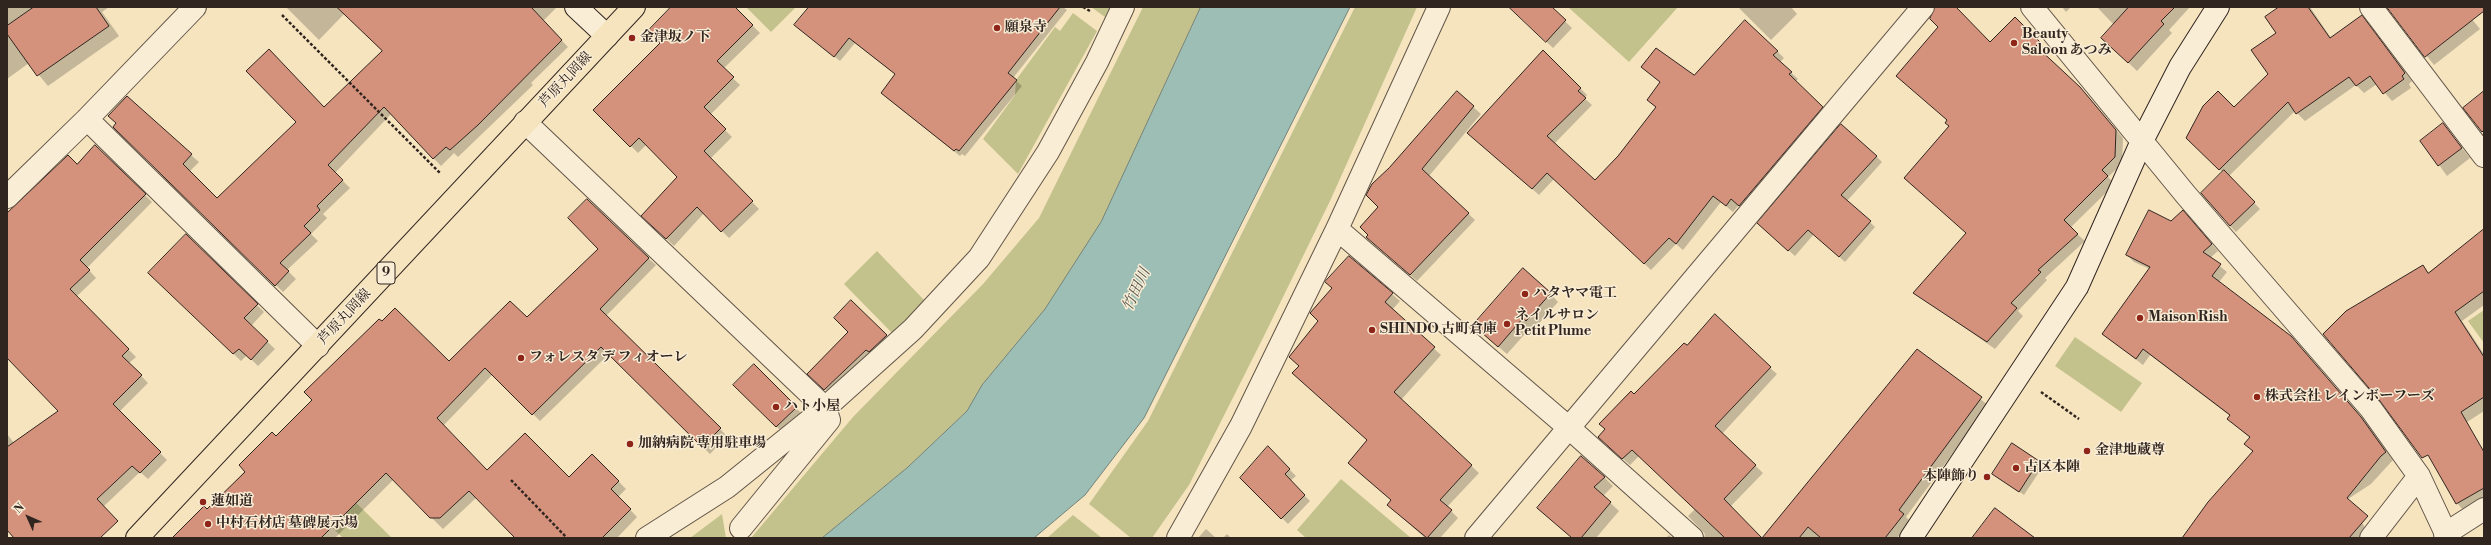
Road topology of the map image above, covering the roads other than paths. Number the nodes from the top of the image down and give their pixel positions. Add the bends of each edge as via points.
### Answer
1 (195, 7) edge
2 (576, 7) edge
3 (634, 7) edge
4 (1123, 7) edge
5 (1439, 7) edge
6 (1924, 7) edge
7 (2032, 7) edge
8 (2218, 7) edge
9 (2372, 7) edge
10 (607, 36) junction
11 (87, 119) junction
12 (525, 122) junction
13 (2142, 141) junction
14 (2484, 156) edge
15 (7, 197) edge
16 (1337, 229) junction
17 (318, 346) junction
18 (825, 408) junction
19 (1568, 427) junction
20 (2419, 476) junction
21 (2484, 509) edge
22 (741, 528) dead end
23 (2446, 536) edge
24 (137, 538) edge
25 (647, 538) edge
26 (1178, 538) edge
27 (1476, 538) edge
28 (1692, 538) edge
29 (1911, 538) edge
30 (2371, 538) edge

1 - 11 street
2 - 10 street
3 - 10 main road, 芦原丸岡線 / 9
4 - 18 street via 1097,62 1048,152 979,258 913,329
5 - 16 street
6 - 19 street
7 - 13 street
8 - 13 street via 2180,67
9 - 14 street
10 - 12 main road, 芦原丸岡線 / 9
11 - 15 street
11 - 17 street
12 - 17 main road, 芦原丸岡線 / 9
12 - 18 street
13 - 20 street via 2371,409
13 - 29 street via 2077,287
16 - 19 street
16 - 26 street via 1241,426
17 - 24 main road, 芦原丸岡線 / 9
18 - 22 street via 829,420
18 - 25 street via 727,487
19 - 27 street
19 - 28 street
20 - 23 street
20 - 30 street
21 - 23 street

